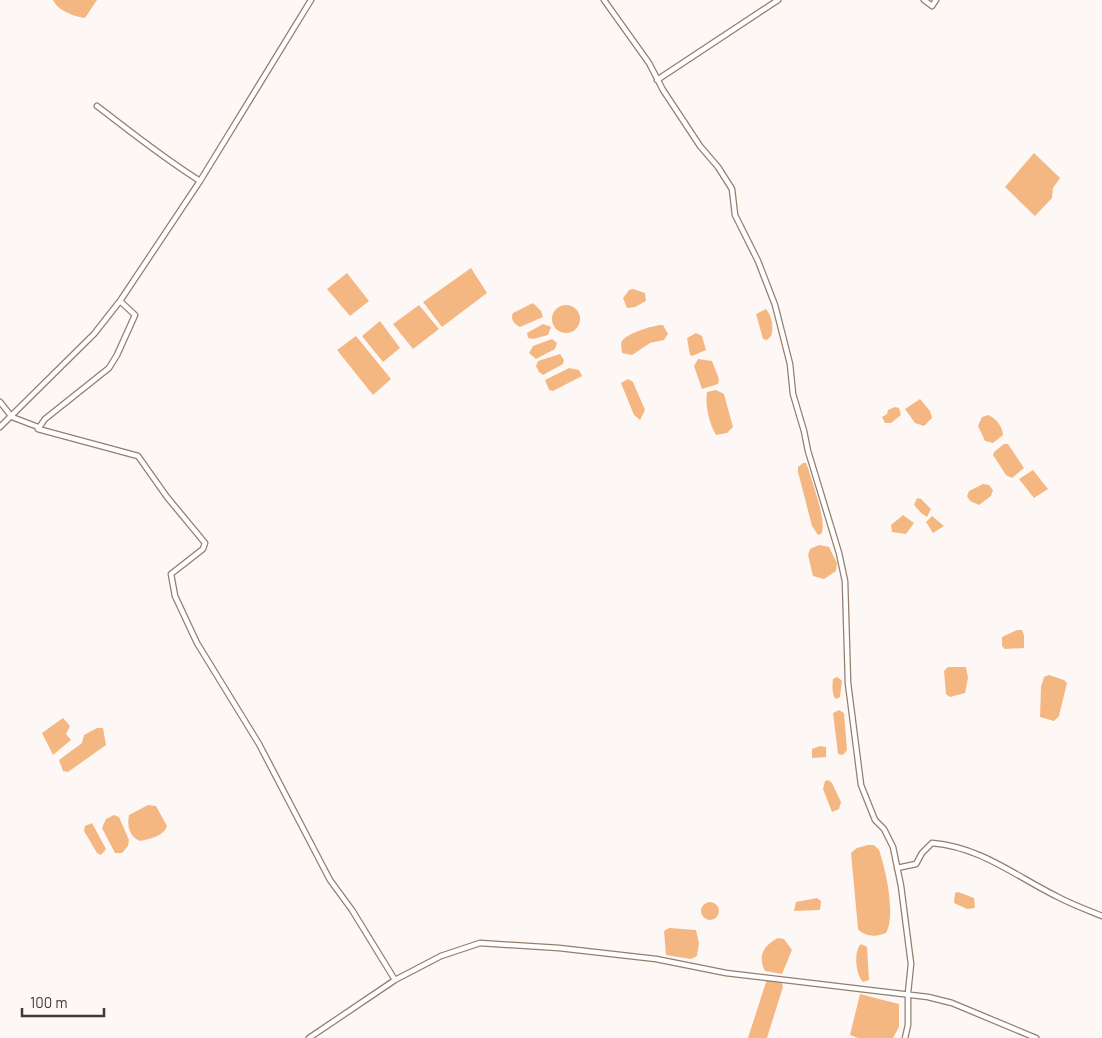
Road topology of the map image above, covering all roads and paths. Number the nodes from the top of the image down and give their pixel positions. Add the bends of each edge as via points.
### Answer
1 (311, 0) edge
2 (604, 0) edge
3 (778, 0) edge
4 (924, 0) edge
5 (936, 0) edge
6 (657, 80) junction
7 (97, 106) dead end
8 (200, 181) junction
9 (120, 301) junction
10 (0, 402) edge
11 (12, 416) junction
12 (0, 427) edge
13 (38, 427) junction
14 (897, 868) junction
15 (1102, 916) edge
16 (395, 980) junction
17 (908, 993) junction
18 (309, 1038) edge
19 (905, 1038) edge
20 (1036, 1038) edge

1 - 8 street
2 - 6 street via 649,63
3 - 6 street
4 - 5 street via 932,6
6 - 14 street via 732,189 735,215 775,305 790,364 793,394 845,581 848,683 861,785 874,820 884,829 893,847
7 - 8 street via 158,154
8 - 9 street
9 - 11 street via 94,334
9 - 13 street via 135,315 109,368
10 - 11 street
11 - 12 street
11 - 13 street
13 - 16 street via 40,431 138,456 205,543 203,549 171,574 175,596 197,643 259,744 330,880
14 - 15 street via 916,864 932,843 951,844 1009,868 1055,896
14 - 17 street via 911,964
16 - 17 street via 441,956 480,943 656,959 726,973
16 - 18 street
17 - 19 street
17 - 20 street via 952,1003

